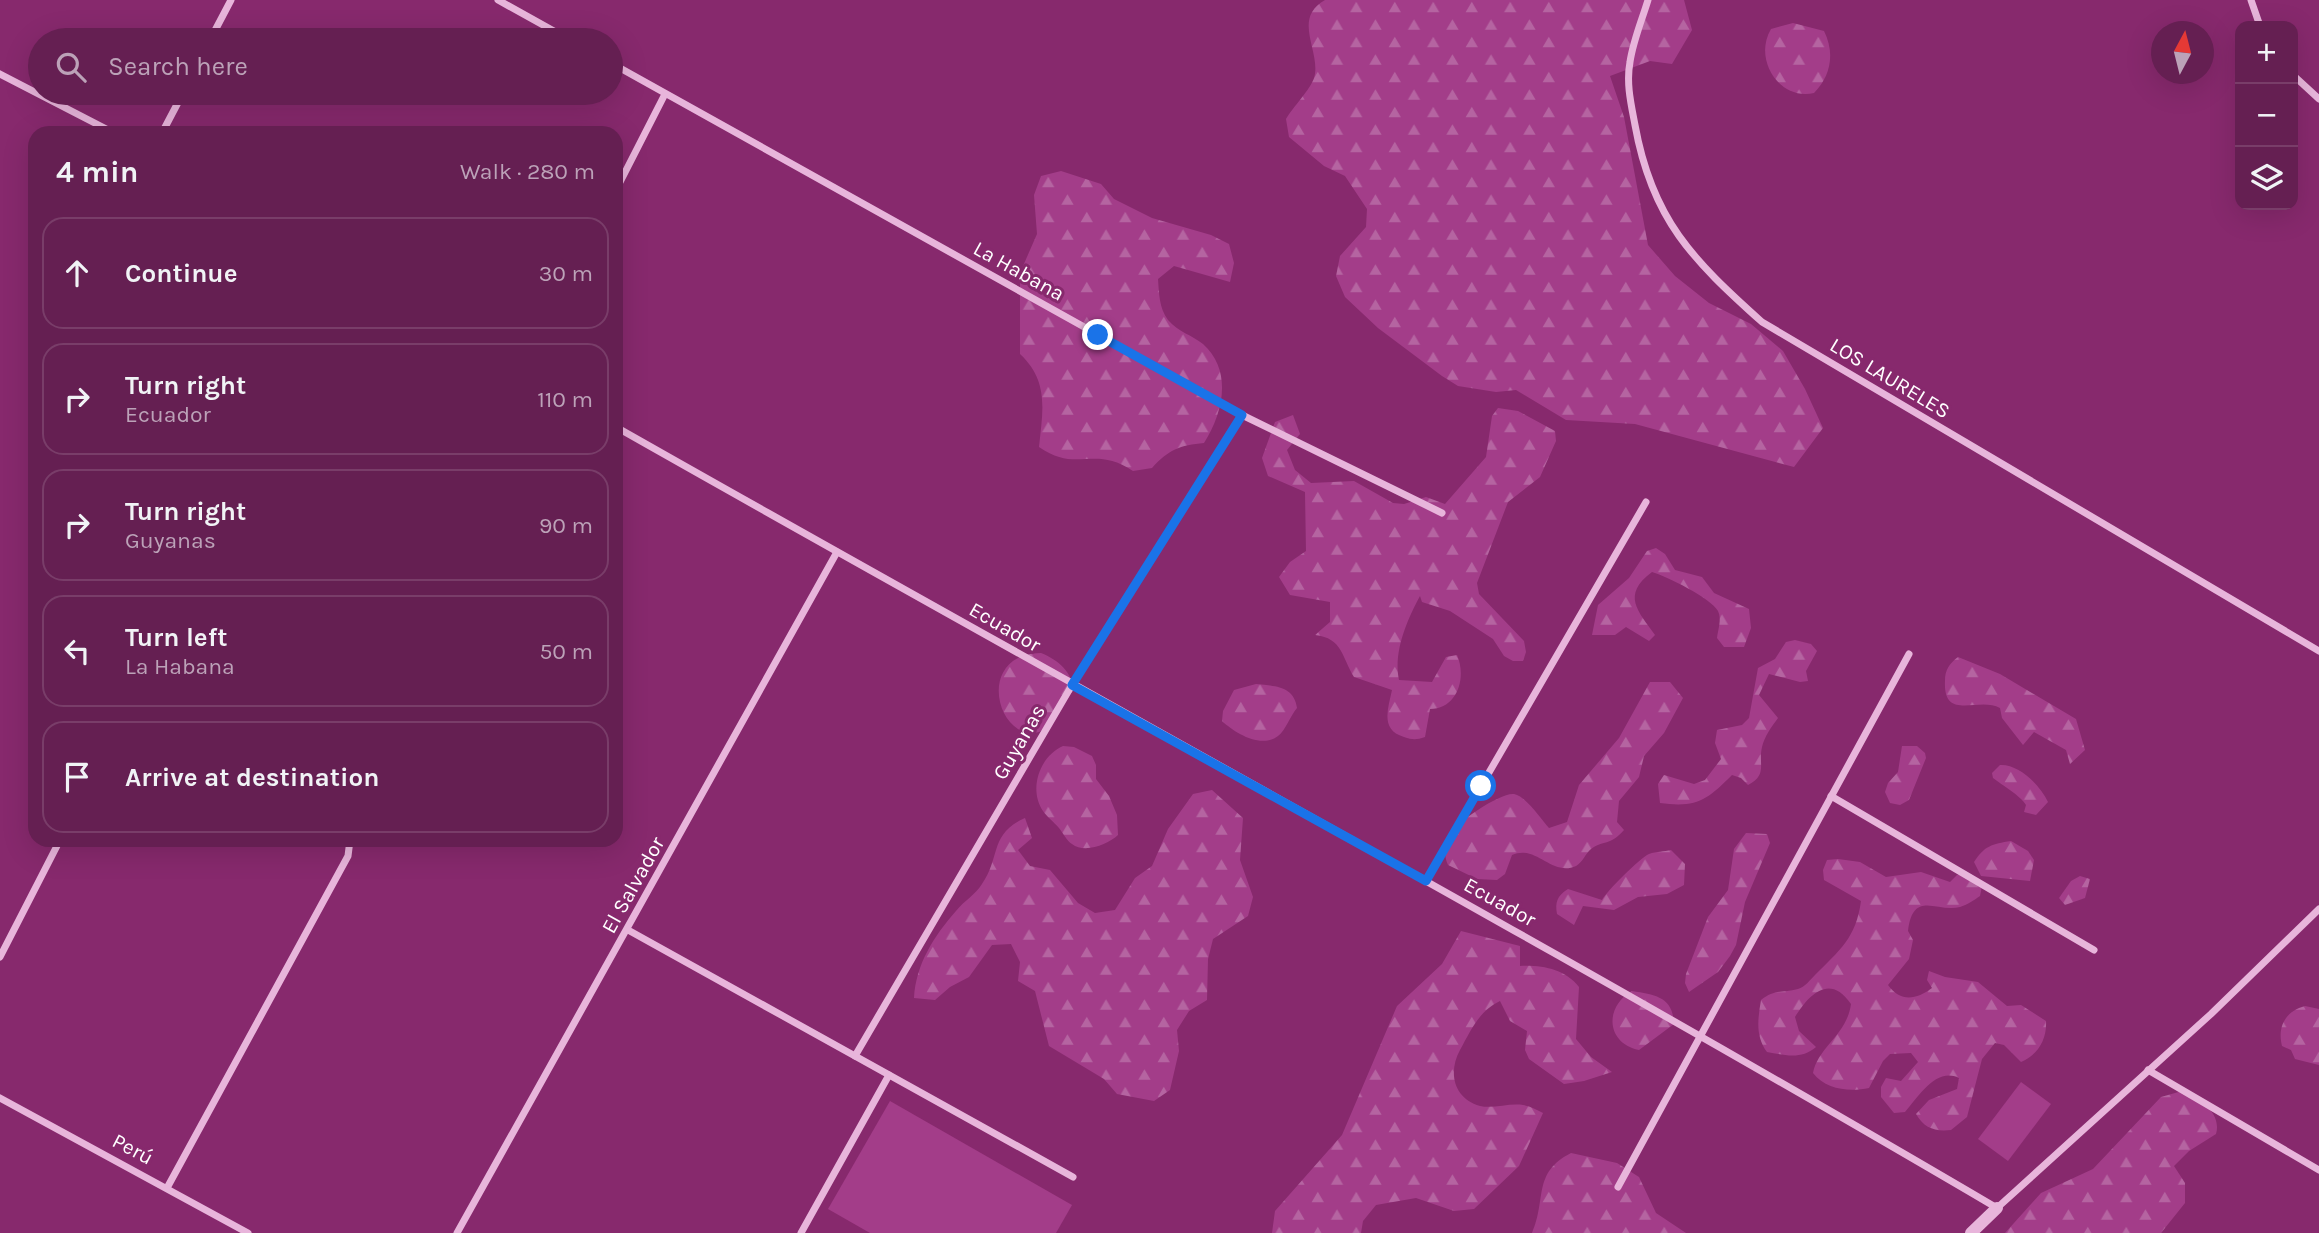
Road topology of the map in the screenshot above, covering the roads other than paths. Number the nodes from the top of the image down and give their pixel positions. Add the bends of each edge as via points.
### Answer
1 (231, 0) edge
2 (498, 0) edge
3 (1648, 0) edge
4 (2251, 0) edge
5 (2258, 21) edge
6 (216, 28) edge
7 (548, 28) edge
8 (623, 70) edge
9 (0, 74) edge
10 (2298, 80) edge
11 (28, 88) edge
12 (665, 94) junction
13 (2319, 99) edge
14 (60, 105) edge
15 (177, 105) edge
16 (100, 126) edge
17 (166, 126) edge
18 (623, 176) edge
19 (1242, 415) junction
20 (623, 431) edge
21 (1646, 502) dead end
22 (1442, 513) dead end
23 (837, 552) junction
24 (2319, 651) edge
25 (1909, 654) dead end
26 (1072, 685) junction
27 (1832, 796) junction
28 (56, 847) edge
29 (349, 847) edge
30 (1426, 881) junction
31 (2319, 909) edge
32 (628, 930) junction
33 (2094, 950) dead end
34 (0, 957) edge
35 (1701, 1034) junction
36 (855, 1056) junction
37 (2148, 1070) junction
38 (889, 1075) junction
39 (0, 1098) edge
40 (2319, 1170) edge
41 (1073, 1177) dead end
42 (1618, 1187) dead end
43 (167, 1188) junction
44 (1997, 1208) junction
45 (248, 1233) edge
46 (457, 1233) edge
47 (801, 1233) edge
48 (1971, 1233) edge

1 - 6 street
2 - 7 street
3 - 24 street, LOS LAURELES via 1630,61 1628,87 1643,167 1657,202 1706,272 1762,322
4 - 5 street
8 - 12 street, La Habana
9 - 11 street
10 - 13 street
12 - 18 street
12 - 19 street, La Habana
14 - 16 street
15 - 17 street
19 - 22 street, La Habana
19 - 26 street, Guyanas
20 - 23 street, Ecuador
21 - 30 street
23 - 26 street, Ecuador
23 - 32 street, El Salvador
25 - 27 street
26 - 30 street, Ecuador
26 - 36 street, Guyanas
27 - 33 street
27 - 35 street
28 - 34 street
29 - 43 street
30 - 35 street, Ecuador
31 - 37 street
32 - 36 street
32 - 46 street, El Salvador
35 - 42 street
35 - 44 street, Ecuador
36 - 38 street
37 - 40 street
37 - 44 street
38 - 41 street
38 - 47 street
39 - 43 street, Perú
43 - 45 street, Perú
44 - 48 street

